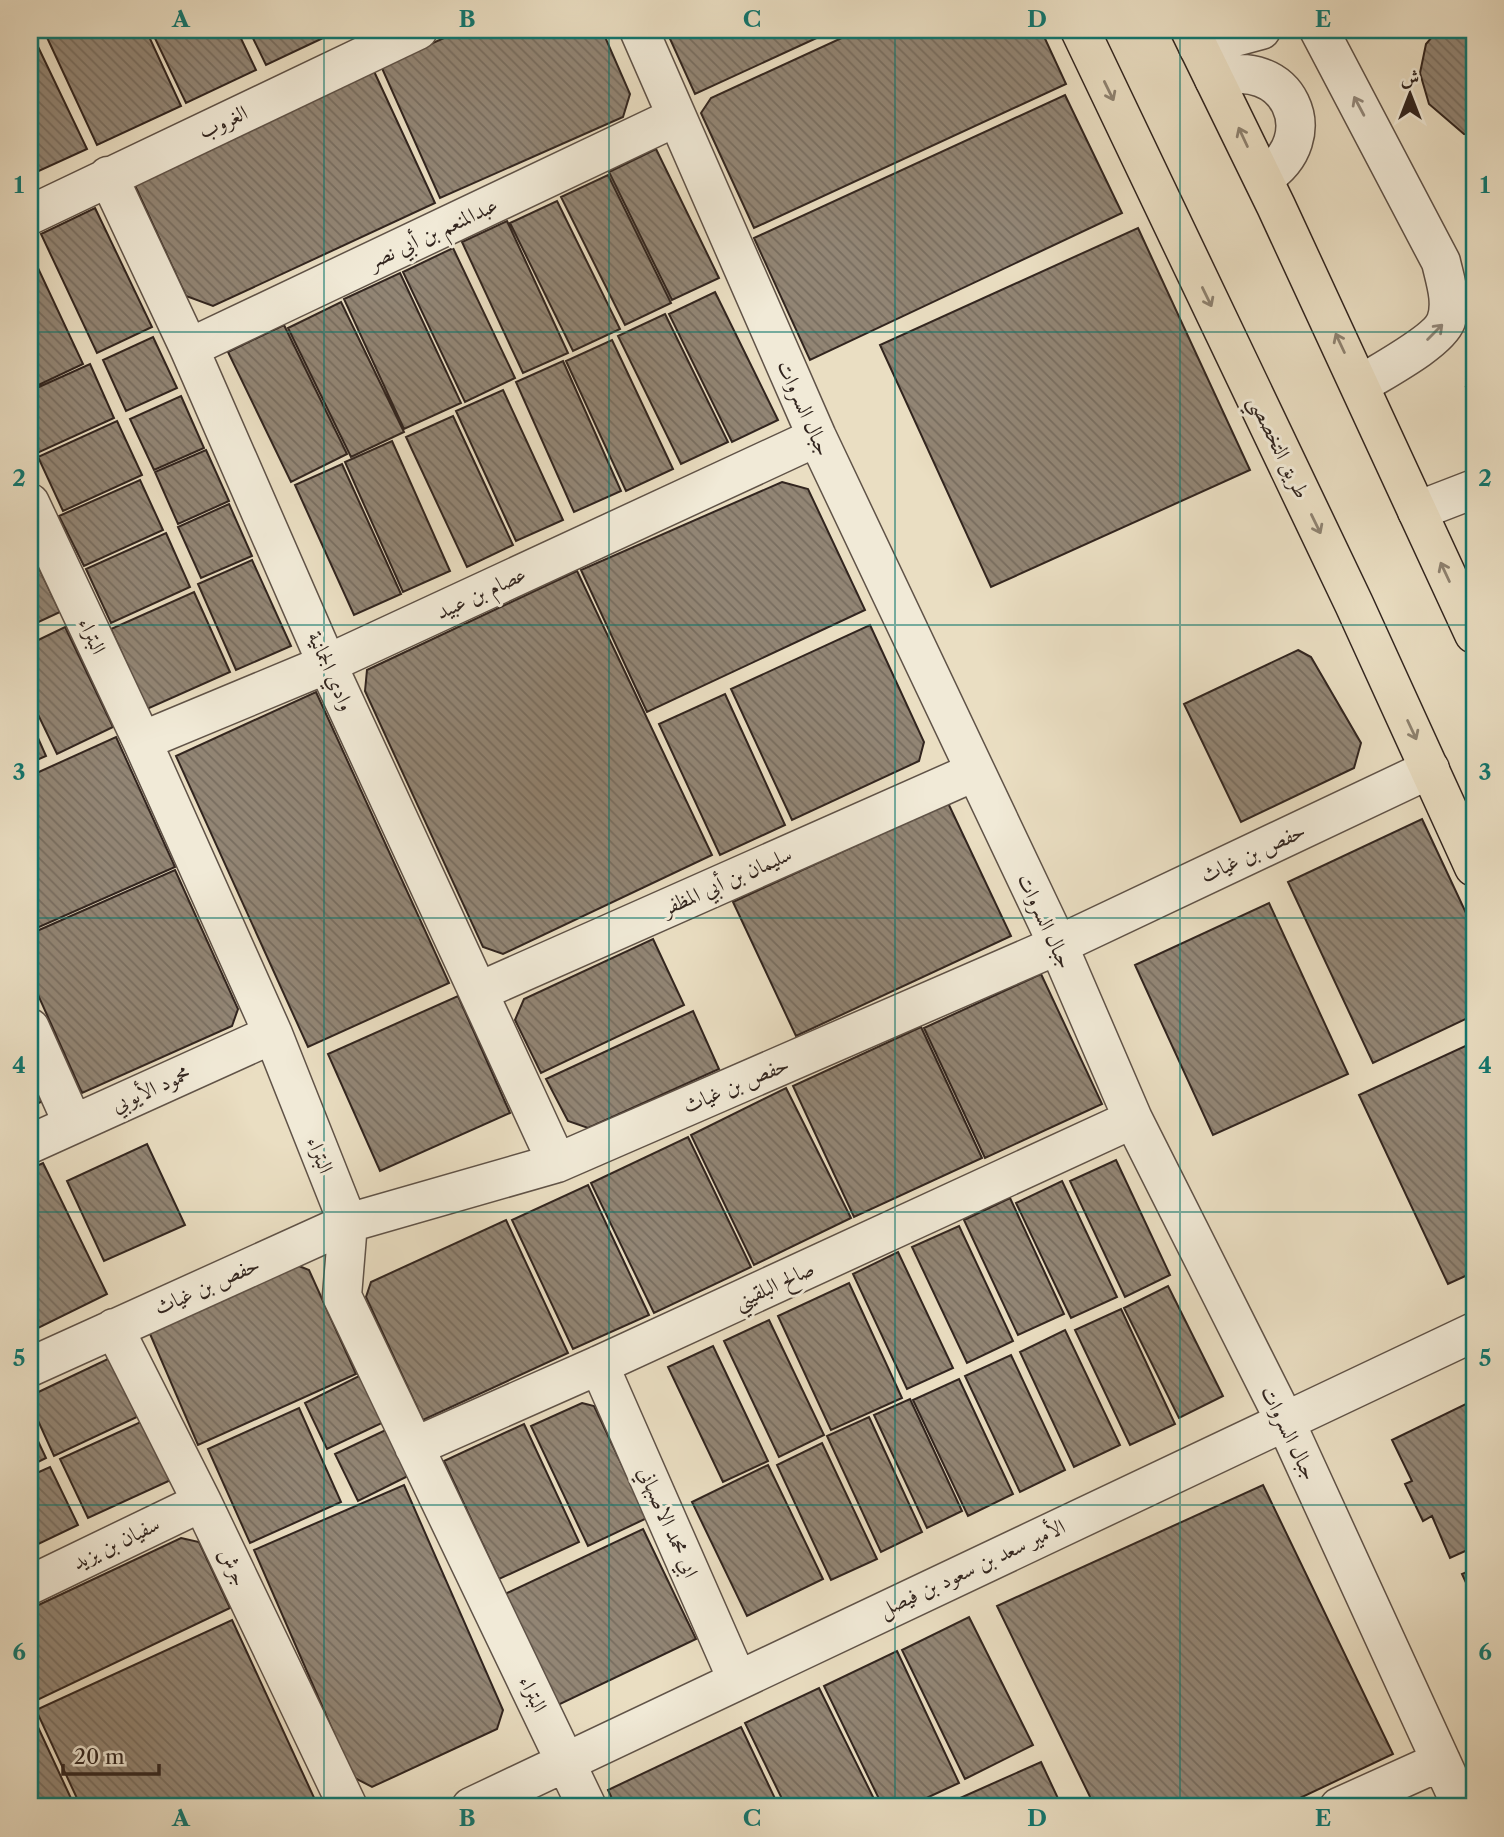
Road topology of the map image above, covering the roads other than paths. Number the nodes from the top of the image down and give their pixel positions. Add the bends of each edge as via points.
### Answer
1 (418, 30) edge
2 (639, 30) edge
3 (1080, 30) edge
4 (1261, 30) edge
5 (1319, 30) edge
6 (1201, 52) edge
7 (676, 117) junction
8 (108, 176) junction
9 (1263, 178) junction
10 (30, 215) edge
11 (189, 348) junction
12 (1360, 386) junction
13 (817, 437) junction
14 (1474, 489) edge
15 (30, 503) edge
16 (1416, 510) junction
17 (1474, 634) edge
18 (327, 664) junction
19 (142, 741) junction
20 (1430, 769) junction
21 (974, 772) junction
22 (1474, 867) edge
23 (1058, 945) junction
24 (480, 991) junction
25 (30, 1028) edge
26 (272, 1034) junction
27 (1133, 1119) junction
28 (73, 1124) junction
29 (30, 1144) edge
30 (557, 1163) junction
31 (348, 1223) junction
32 (114, 1328) junction
33 (1474, 1332) edge
34 (599, 1366) junction
35 (30, 1367) edge
36 (1285, 1421) junction
37 (414, 1447) junction
38 (202, 1502) junction
39 (30, 1585) edge
40 (737, 1679) junction
41 (1441, 1761) junction
42 (566, 1763) junction
43 (348, 1807) edge
44 (471, 1807) edge
45 (587, 1807) edge
46 (1339, 1807) edge
47 (1462, 1807) edge

1 - 8 street, الغروب
2 - 7 street, جبال السروات
3 -> 20 main road, طريق التخصصي
4 - 6 street
12 -> 5 street via 1432,337 1446,321 1448,292 1441,262
9 -> 6 main road
6 - 9 street via 1231,73 1257,75 1280,89 1290,103 1295,138 1289,155
7 - 11 street, عبدالمنعم بن أبي نصر
7 - 13 street, جبال السروات
8 - 10 street, الغروب
8 - 11 street, وادي الجمانية
12 -> 9 main road
11 - 18 street, وادي الجمانية
12 - 16 main road
13 - 18 street, عصام بن عبيد
13 - 21 street, جبال السروات
14 - 16 street
15 - 19 street, البتراء
17 -> 16 main road
18 - 19 street, عصام بن عبيد
18 - 24 street, وادي الجمانية
19 - 26 street, البتراء
20 - 22 main road, طريق التخصصي
20 - 23 street, حفص بن غياث
21 - 23 street, جبال السروات
21 - 24 street, سليمان بن أبي المظفر
23 - 27 street, جبال السروات
23 - 30 street, حفص بن غياث
24 - 30 street, وادي الجمانية
25 - 28 street
26 - 28 street, محمود الأيوبي
26 - 31 street, البتراء
27 - 34 street, صالح البلقيني
27 - 36 street, جبال السروات
28 - 29 street, محمود الأيوبي
30 - 31 street, حفص بن غياث
31 - 32 street, حفص بن غياث
31 - 37 street, البتراء via 342,1296
32 - 35 street, حفص بن غياث
32 - 38 street, جرش
33 - 36 street, الأمير سعد بن سعود بن فيصل
34 - 37 street, صالح البلقيني
34 - 40 street, ابي محمد الاصبهاني
36 - 40 street, الأمير سعد بن سعود بن فيصل
36 - 41 street, جبال السروات
37 - 42 street, البتراء
38 - 39 street, سفيان بن يزيد
38 - 43 street, جرش
40 - 42 street, الأمير سعد بن سعود بن فيصل
41 - 46 street
41 - 47 street, جبال السروات
42 - 44 street, الأمير سعد بن سعود بن فيصل
42 - 45 street, البتراء

